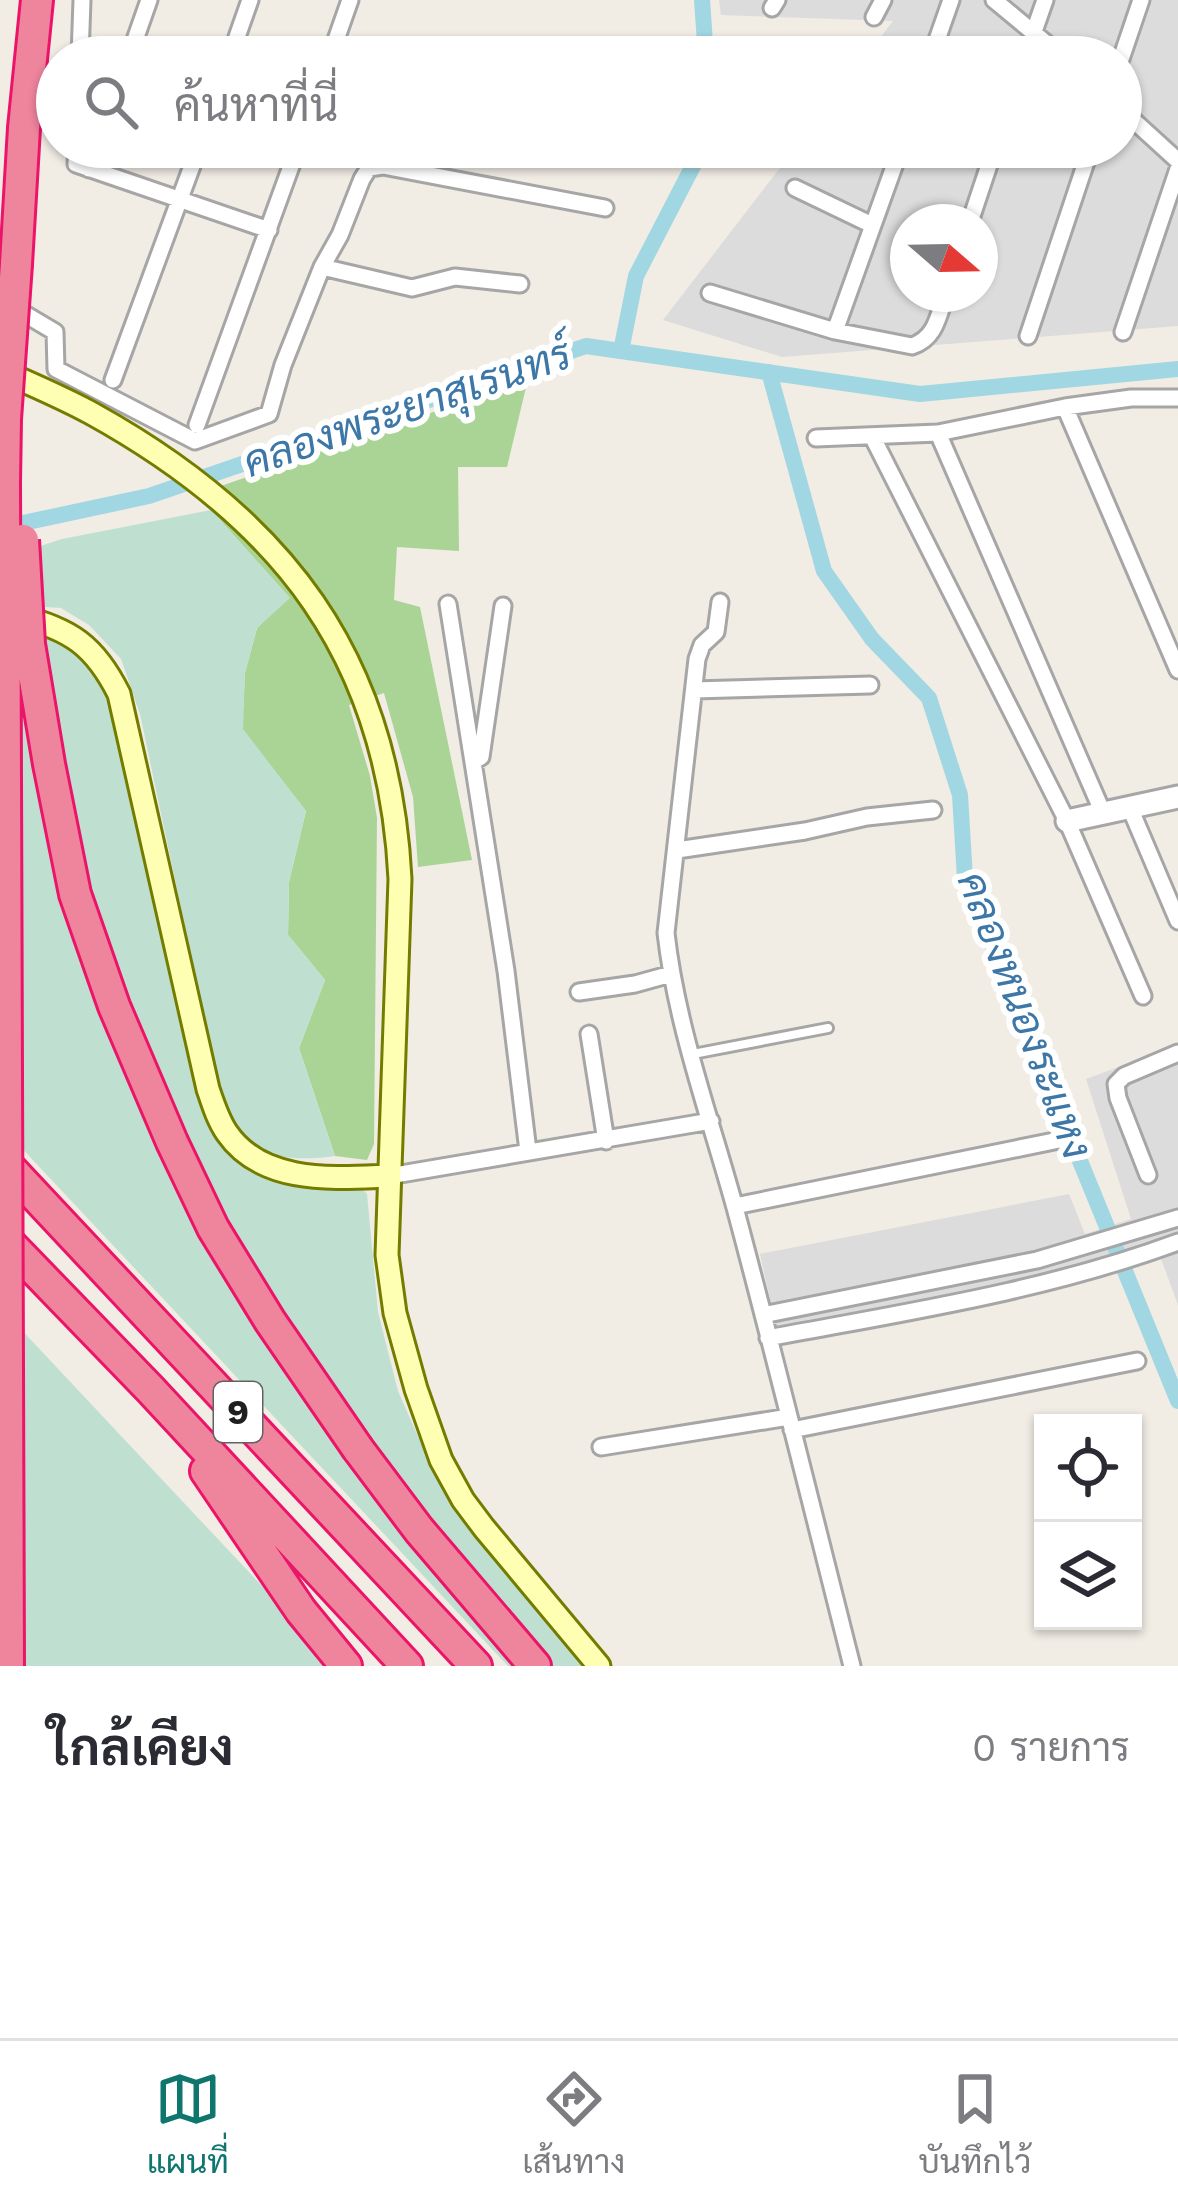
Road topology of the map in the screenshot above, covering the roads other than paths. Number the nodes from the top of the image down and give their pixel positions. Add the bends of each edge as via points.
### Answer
1 (38, 0) edge
2 (82, 0) edge
3 (149, 0) edge
4 (250, 0) edge
5 (350, 0) edge
6 (884, 0) edge
7 (951, 0) edge
8 (994, 0) edge
9 (1045, 0) edge
10 (1141, 0) edge
11 (874, 17) dead end
12 (1034, 30) junction
13 (81, 36) edge
14 (136, 36) edge
15 (237, 36) edge
16 (337, 36) edge
17 (938, 36) edge
18 (1032, 36) edge
19 (1040, 36) edge
20 (1129, 36) edge
21 (1142, 130) edge
22 (1178, 165) edge
23 (191, 168) edge
24 (290, 168) edge
25 (369, 168) edge
26 (394, 168) edge
27 (893, 168) edge
28 (988, 168) edge
29 (1084, 168) edge
30 (89, 169) edge
31 (795, 188) dead end
32 (180, 200) junction
33 (976, 204) edge
34 (605, 208) dead end
35 (872, 225) junction
36 (268, 230) junction
37 (16, 264) junction
38 (322, 267) junction
39 (520, 284) dead end
40 (710, 292) dead end
41 (0, 299) edge
42 (940, 312) edge
43 (835, 331) junction
44 (1124, 332) dead end
45 (1028, 336) dead end
46 (0, 370) edge
47 (113, 380) dead end
48 (1178, 398) edge
49 (1065, 407) junction
50 (197, 425) dead end
51 (938, 433) junction
52 (872, 436) junction
53 (816, 438) dead end
54 (720, 602) dead end
55 (448, 604) dead end
56 (503, 606) dead end
57 (0, 616) edge
58 (1178, 670) edge
59 (870, 685) dead end
60 (694, 691) junction
61 (476, 757) junction
62 (1178, 797) edge
63 (1130, 808) junction
64 (933, 810) dead end
65 (1103, 813) junction
66 (1067, 821) junction
67 (677, 850) junction
68 (1178, 921) edge
69 (671, 974) junction
70 (579, 992) dead end
71 (1143, 996) dead end
72 (828, 1028) dead end
73 (589, 1034) dead end
74 (1178, 1052) edge
75 (692, 1054) junction
76 (711, 1121) junction
77 (1064, 1139) dead end
78 (606, 1141) junction
79 (532, 1151) junction
80 (0, 1158) edge
81 (1148, 1175) dead end
82 (389, 1176) junction
83 (735, 1206) junction
84 (1171, 1220) edge
85 (0, 1234) edge
86 (1175, 1243) edge
87 (1036, 1260) junction
88 (1044, 1283) junction
89 (763, 1315) junction
90 (768, 1338) junction
91 (1137, 1360) dead end
92 (150, 1389) junction
93 (790, 1424) junction
94 (601, 1448) dead end
95 (8, 1666) edge
96 (346, 1666) edge
97 (407, 1666) edge
98 (476, 1666) edge
99 (535, 1666) edge
100 (599, 1666) edge
101 (852, 1666) edge

1 - 37 highway
2 - 13 street
3 - 14 street
4 - 15 street
5 - 16 street
6 - 11 street
7 - 17 street
8 - 12 street
9 - 12 street
10 - 20 street
12 - 18 street
12 - 19 street
21 - 22 street
22 - 44 street
23 - 32 street
24 - 36 street
25 - 38 street
26 - 34 street
27 - 35 street
28 - 33 street
29 - 45 street
30 - 32 street
31 - 35 street
32 - 36 street
32 - 47 street
35 - 43 street
36 - 50 street
37 - 95 highway, bridge via 4,419
37 - 99 highway, bridge via 29,644 75,894 114,1006 213,1228 270,1321 419,1530
38 - 39 street via 412,288 455,277
38 - 41 street via 269,414 195,441 56,369 55,332
40 - 43 street
42 - 43 street via 924,342 912,346
46 - 82 main road via 90,413 222,500 325,619 370,710 398,826
48 - 49 street
49 - 51 street
49 - 58 street
51 - 52 street
51 - 65 street
52 - 53 street
52 - 66 street
54 - 60 street via 716,632 697,659
55 - 61 street
56 - 61 street
57 - 82 main road via 42,622 89,648 119,694 208,1089 230,1138 277,1168 320,1178
59 - 60 street
60 - 67 street
61 - 79 street via 514,970
62 - 63 street
63 - 65 street
63 - 68 street
64 - 67 street
65 - 66 street
66 - 71 street
67 - 69 street
69 - 70 street
69 - 75 street
72 - 75 lane
73 - 78 street
74 - 81 street via 1116,1084
75 - 76 street
76 - 78 street
76 - 83 street
77 - 83 street
78 - 79 street
79 - 82 street
80 - 98 highway, 9
82 - 100 main road via 395,1313 442,1460 484,1528
83 - 89 street
84 - 86 street
84 - 87 street
85 - 92 highway, 9
86 - 88 street
87 - 88 street
87 - 89 street
88 - 90 street
89 - 90 street
90 - 93 street
91 - 93 street
92 - 96 highway
92 - 97 highway, 9
93 - 94 street
93 - 101 street

